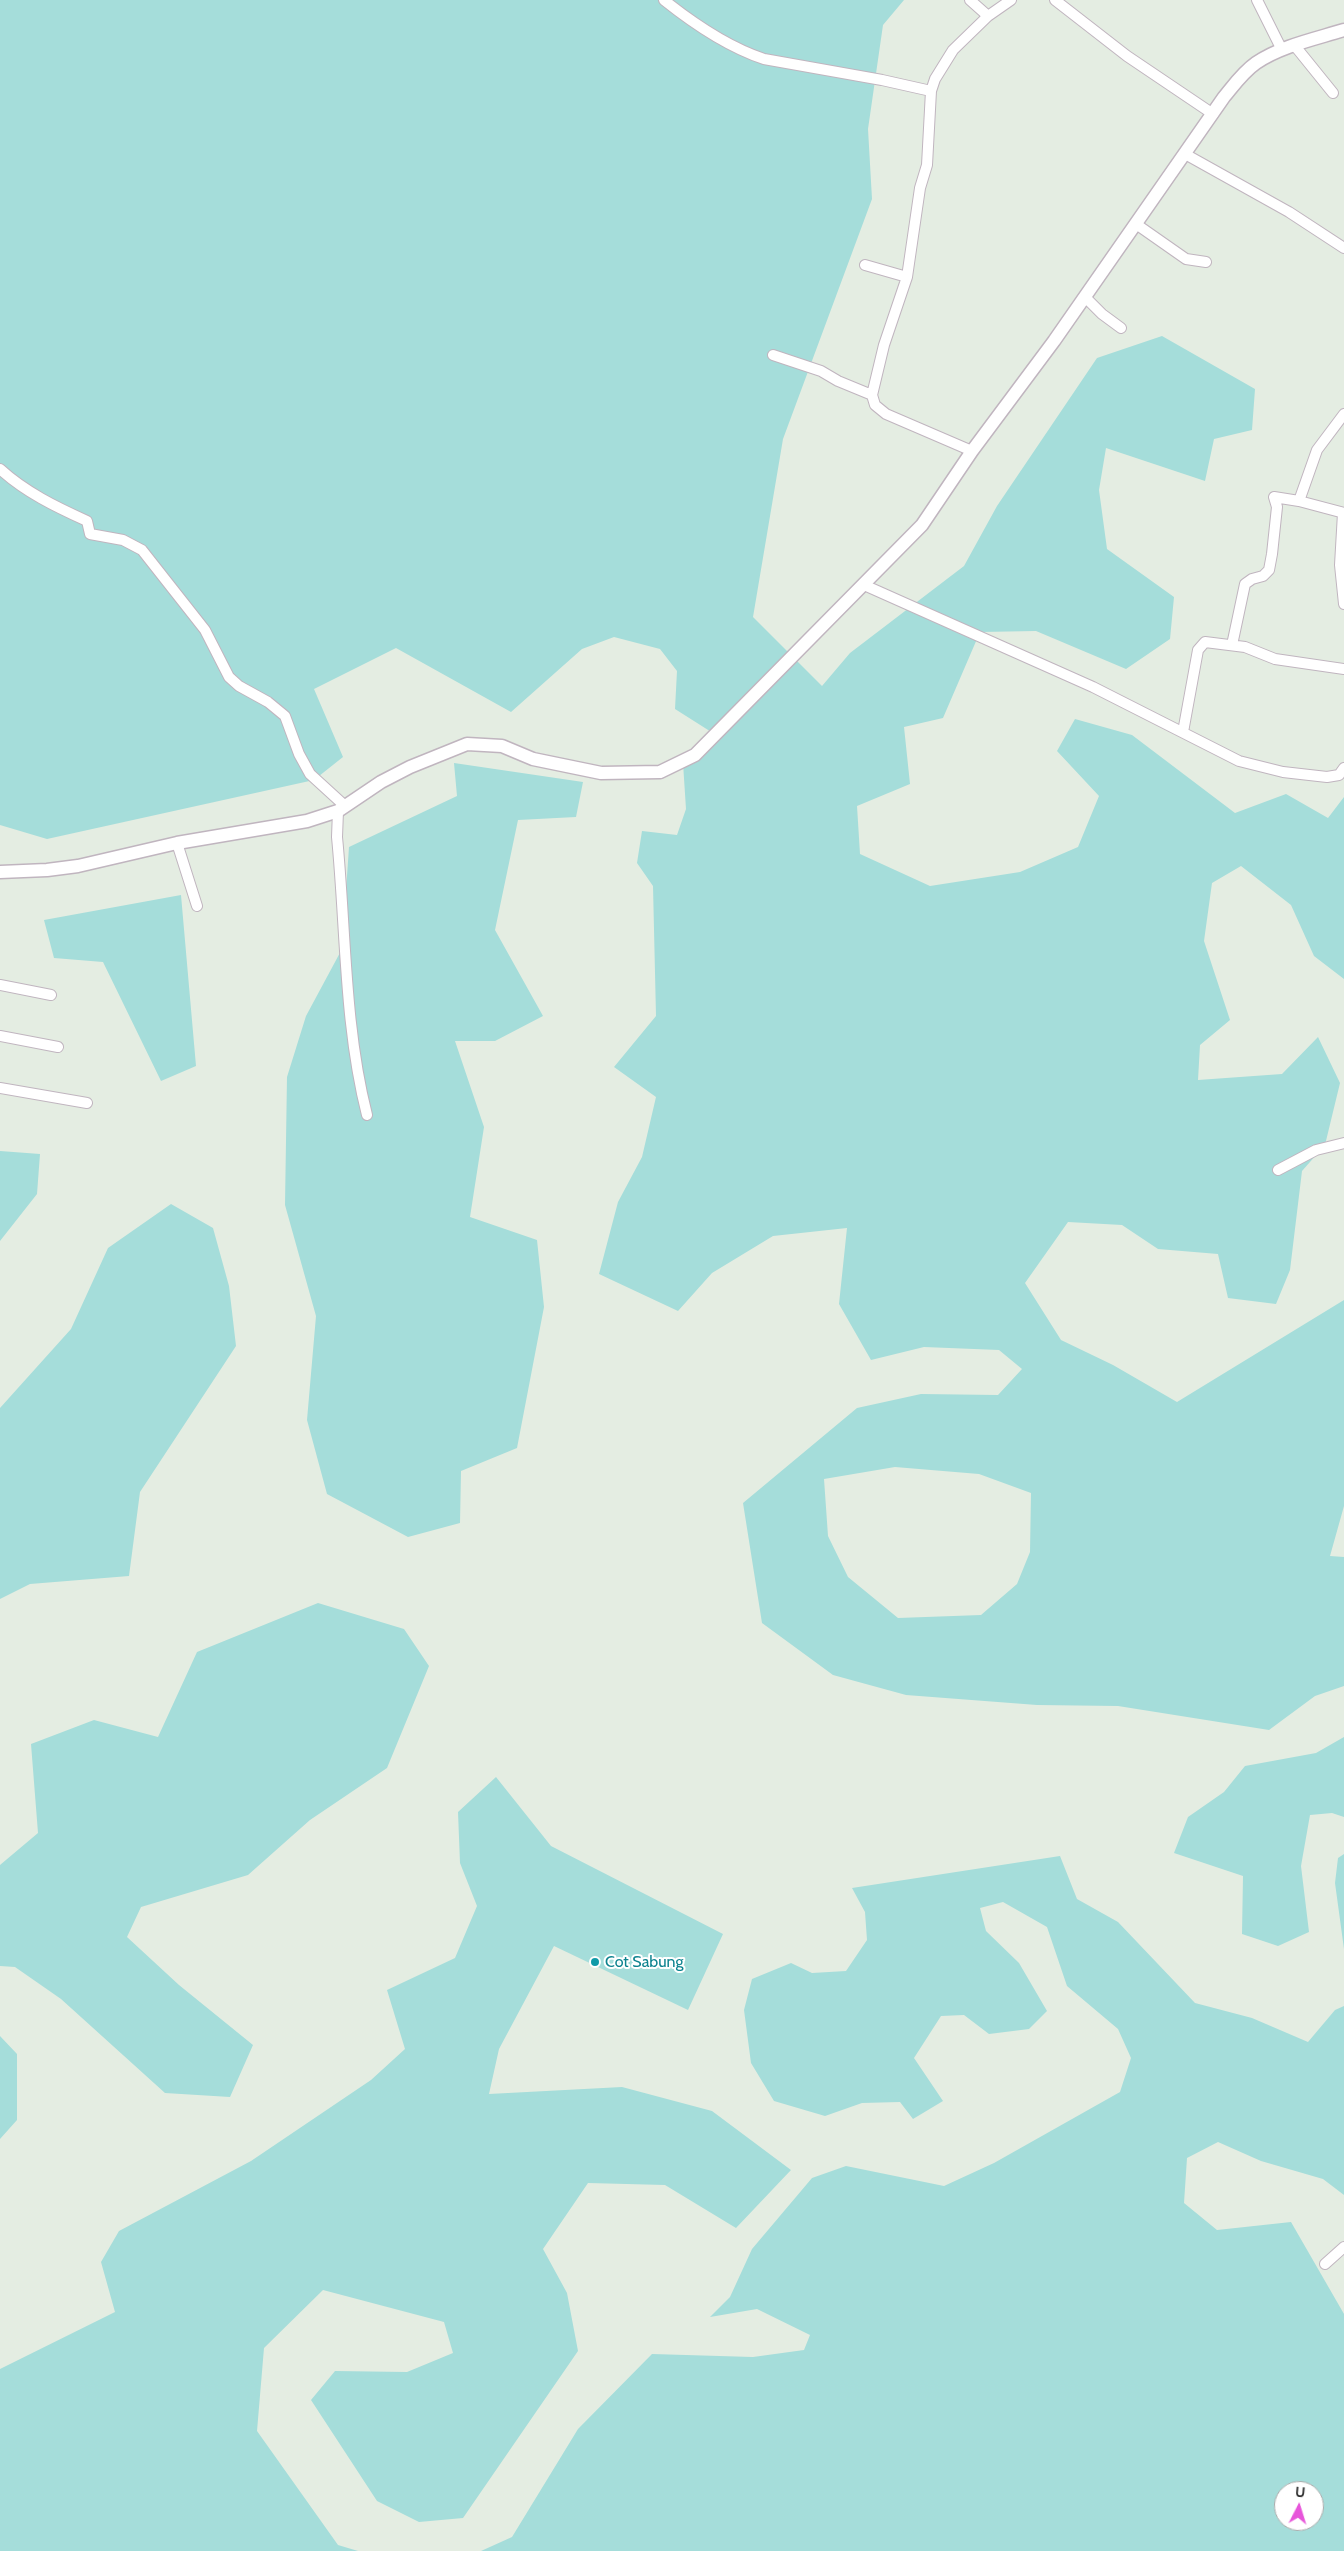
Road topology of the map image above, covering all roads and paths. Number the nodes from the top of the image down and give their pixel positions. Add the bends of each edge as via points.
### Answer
1 (664, 0) edge
2 (970, 0) edge
3 (1010, 0) edge
4 (1055, 0) edge
5 (1257, 0) edge
6 (988, 16) junction
7 (1342, 33) edge
8 (1295, 46) junction
9 (1282, 50) junction
10 (931, 91) junction
11 (1333, 93) dead end
12 (1213, 114) junction
13 (1185, 154) junction
14 (1136, 224) junction
15 (1344, 248) edge
16 (1206, 262) dead end
17 (865, 265) dead end
18 (907, 277) junction
19 (1085, 297) junction
20 (1121, 328) dead end
21 (773, 355) dead end
22 (872, 395) junction
23 (1344, 414) edge
24 (972, 451) junction
25 (0, 469) edge
26 (1299, 500) junction
27 (1344, 513) edge
28 (864, 585) junction
29 (1344, 604) edge
30 (1232, 645) junction
31 (1344, 666) edge
32 (1183, 732) junction
33 (1344, 768) edge
34 (341, 808) junction
35 (178, 843) junction
36 (0, 872) edge
37 (197, 906) dead end
38 (0, 985) edge
39 (51, 995) dead end
40 (0, 1036) edge
41 (58, 1047) dead end
42 (0, 1088) edge
43 (87, 1103) dead end
44 (367, 1115) dead end
45 (1344, 1143) edge
46 (1278, 1170) dead end
47 (1344, 2247) edge
48 (1325, 2264) dead end

1 - 10 street via 728,42 756,56
2 - 6 street
3 - 6 street
4 - 12 street via 1127,56
5 - 9 street
6 - 10 street via 952,50 938,71
7 - 8 street
8 - 9 street
8 - 11 street
9 - 12 street via 1245,72
10 - 18 street via 927,165 917,204
12 - 13 street
13 - 14 street
13 - 15 street via 1289,212
14 - 16 street via 1186,259
14 - 19 street
17 - 18 street
18 - 22 street via 884,345
19 - 20 street
19 - 24 street
21 - 22 street via 821,371
22 - 24 street via 875,405 886,414
23 - 26 street via 1317,450
24 - 28 street via 922,525
25 - 34 street via 40,498 87,521 90,534 123,540 142,550 205,630 229,676 284,716 310,774
26 - 27 street
26 - 30 street via 1273,498 1277,507 1271,564 1263,576 1245,584
27 - 29 street via 1340,565
28 - 32 street via 1084,683
28 - 34 street via 695,755 660,772 601,773 533,759 502,746 467,744 410,767
30 - 31 street via 1275,659
30 - 32 street via 1210,641 1201,644
32 - 33 street via 1239,761 1283,772 1331,777 1339,775
34 - 35 street via 306,821
34 - 44 street via 337,836 352,1037
35 - 36 street via 78,866
35 - 37 street
38 - 39 street
40 - 41 street
42 - 43 street
45 - 46 street via 1316,1150
47 - 48 street

